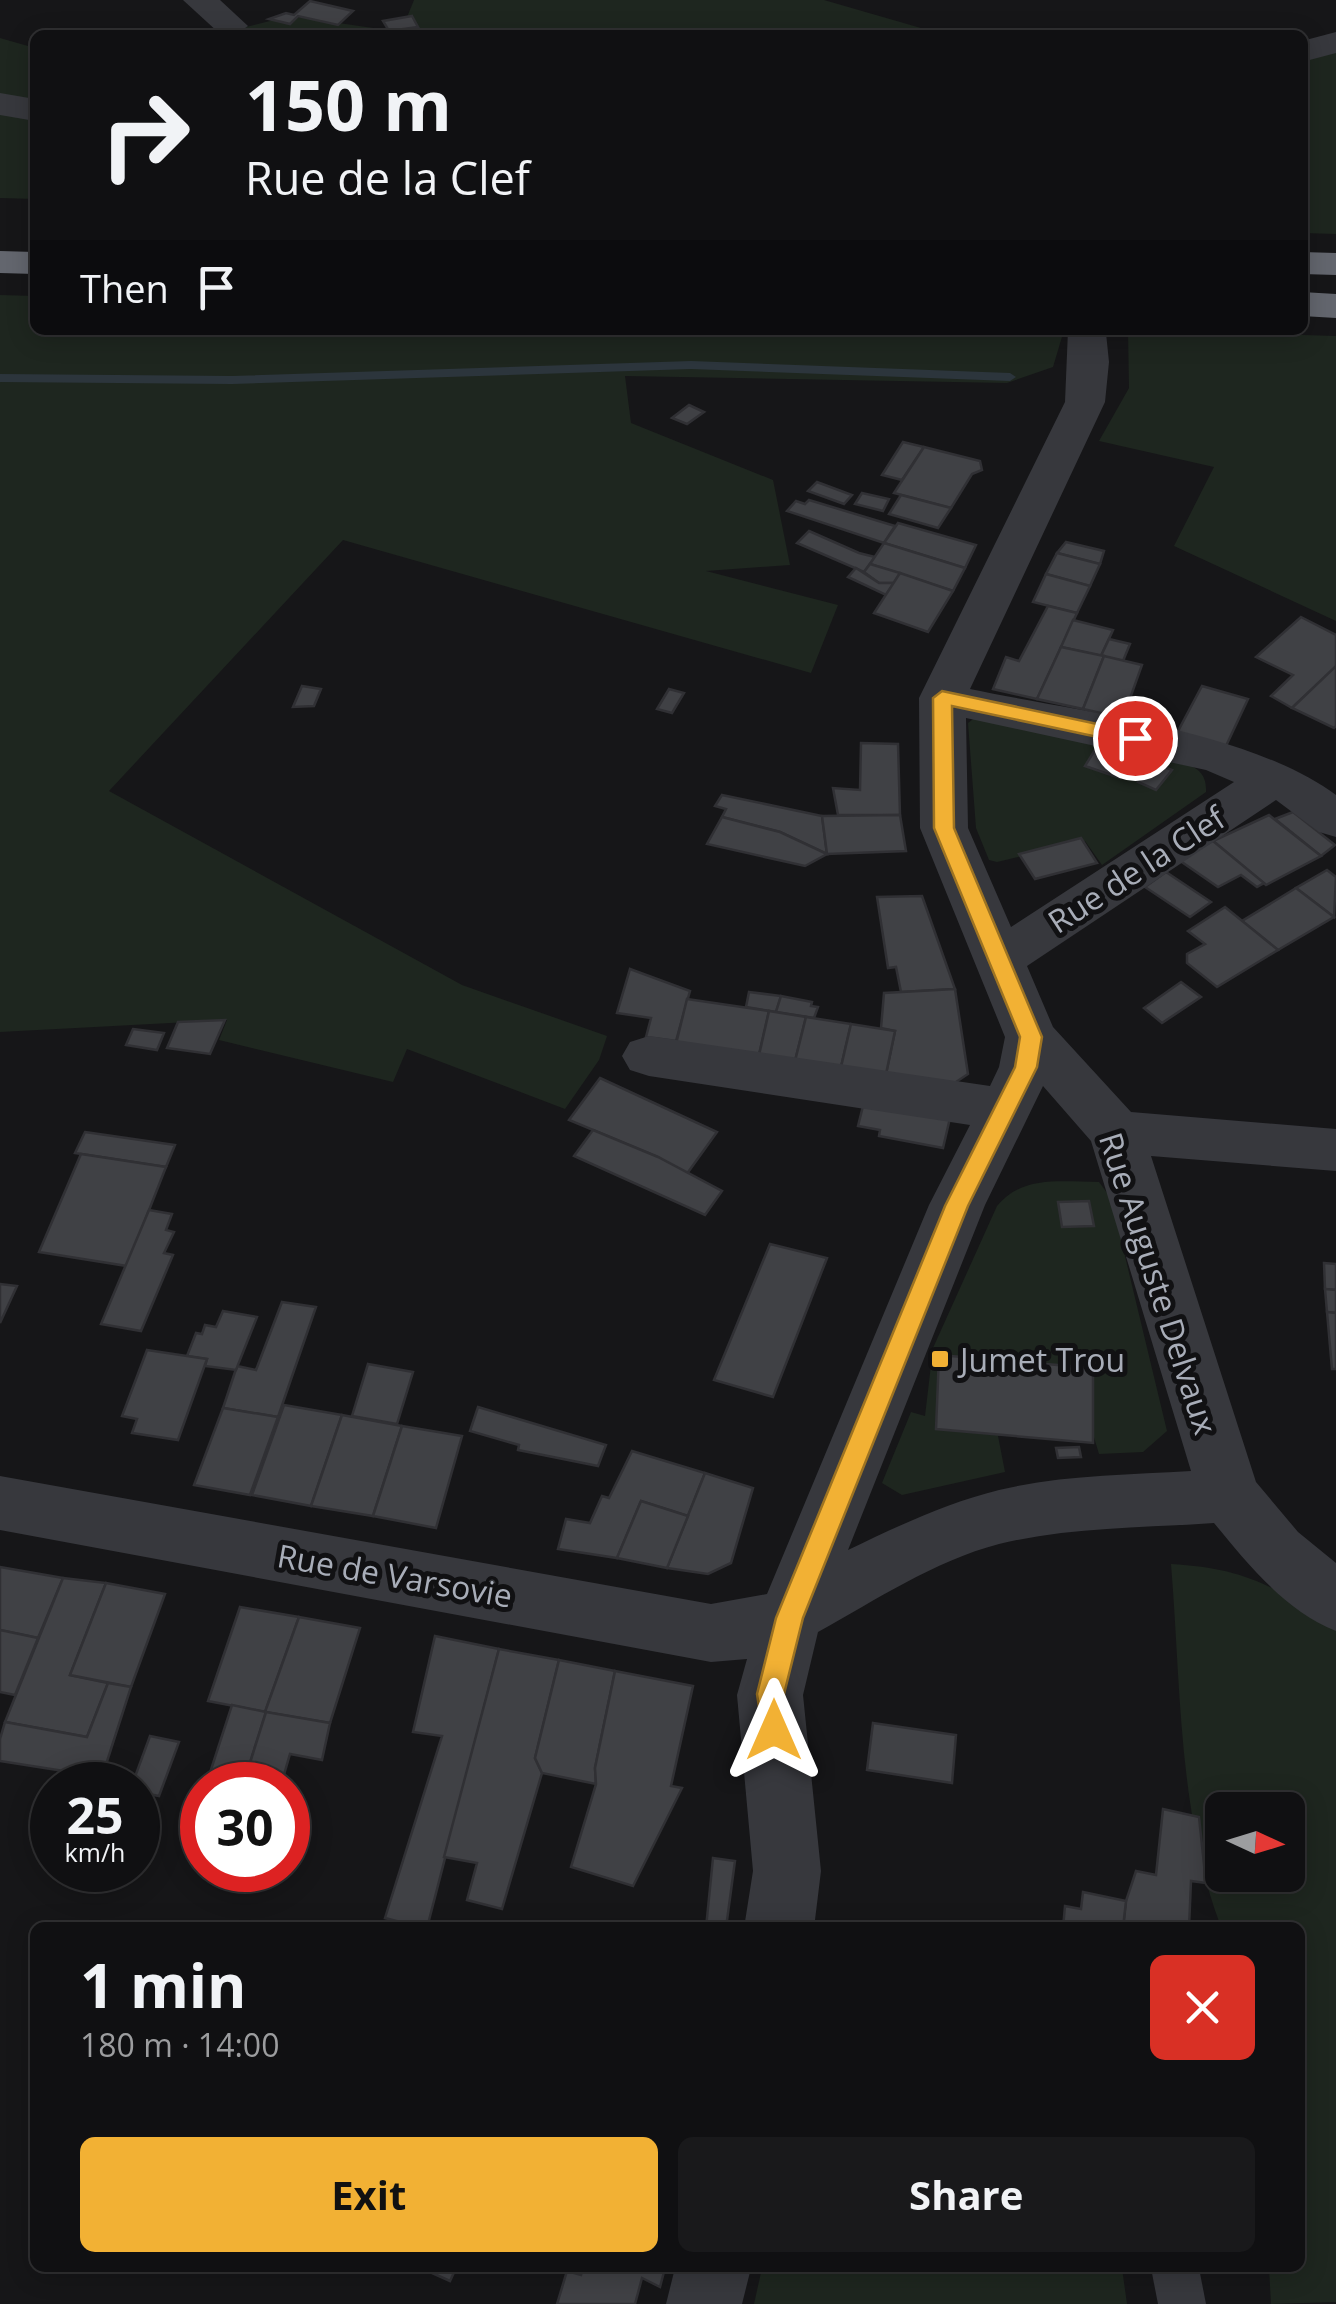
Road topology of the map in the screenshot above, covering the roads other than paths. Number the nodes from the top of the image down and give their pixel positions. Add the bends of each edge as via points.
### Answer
1 (200, 0) edge
2 (231, 26) dead end
3 (1336, 42) edge
4 (1308, 50) edge
5 (0, 104) edge
6 (30, 109) edge
7 (0, 262) edge
8 (30, 263) edge
9 (1308, 264) edge
10 (1336, 264) edge
11 (1308, 304) edge
12 (1336, 306) edge
13 (1086, 335) edge
14 (942, 698) junction
15 (1274, 779) junction
16 (1336, 820) edge
17 (998, 960) junction
18 (1031, 1037) junction
19 (650, 1056) dead end
20 (1004, 1109) junction
21 (1116, 1132) junction
22 (1336, 1150) edge
23 (1228, 1495) junction
24 (0, 1503) edge
25 (1336, 1602) edge
26 (790, 1618) junction
27 (779, 1922) edge
28 (713, 2272) edge
29 (1176, 2272) edge
30 (704, 2304) edge
31 (1182, 2304) edge

1 - 2 street
3 - 4 street
5 - 6 street
7 - 8 highway
9 - 10 highway
11 - 12 highway
13 - 14 street, Rue Auguste Delvaux via 1085,402
14 - 15 street, Rue de la Clef via 1174,746
14 - 17 street, Rue Auguste Delvaux via 944,828
15 - 16 street, Rue de la Clef
15 - 17 street, Rue de la Clef
17 - 18 street, Rue Auguste Delvaux
18 - 20 street via 1026,1067
18 - 21 street, Rue Auguste Delvaux
19 - 20 street
20 - 26 street via 956,1206
21 - 22 street
21 - 23 street, Rue Auguste Delvaux
23 - 25 street via 1276,1552
23 - 26 street, Rue de Varsovie via 1012,1513 856,1577
24 - 26 street, Rue de Varsovie via 711,1633 738,1633
26 - 27 street via 770,1694 787,1871
28 - 30 street
29 - 31 lane

